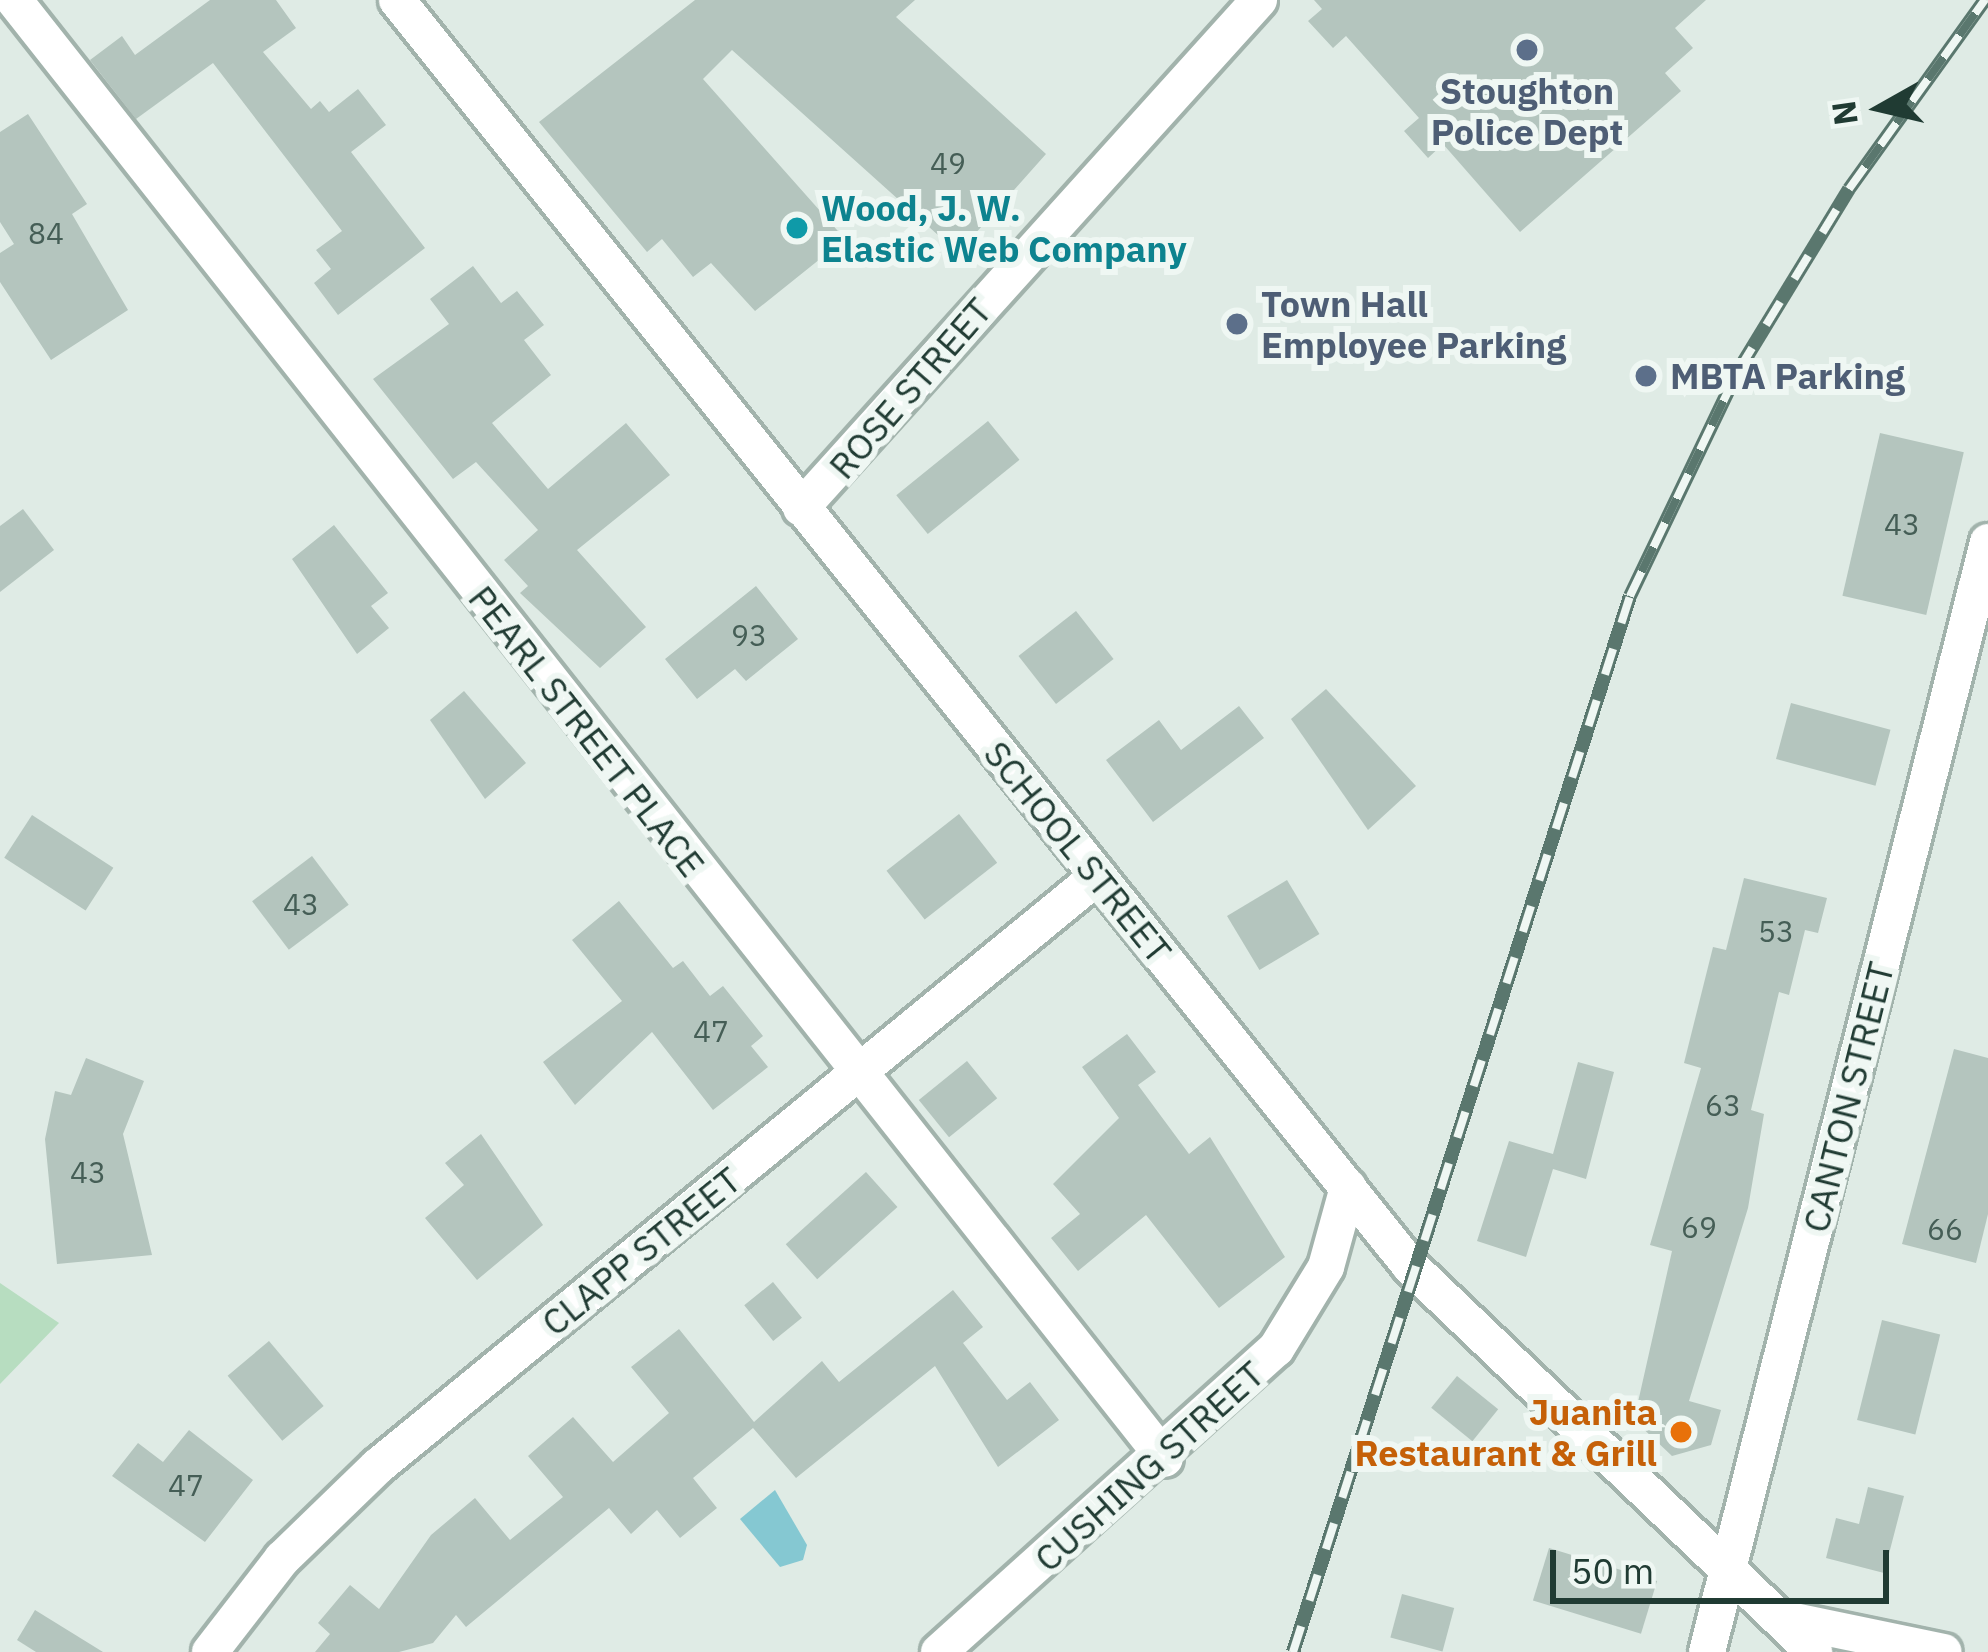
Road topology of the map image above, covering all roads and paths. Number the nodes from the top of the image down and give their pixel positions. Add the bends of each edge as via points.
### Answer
1 (14, 0) edge
2 (397, 0) edge
3 (1259, 0) edge
4 (801, 508) junction
5 (1988, 542) edge
6 (1097, 876) junction
7 (858, 1074) junction
8 (1348, 1187) junction
9 (1165, 1459) junction
10 (1726, 1574) junction
11 (1780, 1618) junction
12 (210, 1652) edge
13 (939, 1652) edge
14 (1707, 1652) edge
15 (1814, 1652) edge
16 (1944, 1652) edge

1 - 7 street, PEARL STREET PLACE
2 - 4 street, SCHOOL STREET
3 - 4 street, ROSE STREET
4 - 6 street, SCHOOL STREET
5 - 10 street, CANTON STREET
6 - 7 street, CLAPP STREET
6 - 8 street, SCHOOL STREET
7 - 9 street, PEARL STREET PLACE
7 - 12 street, CLAPP STREET via 379,1466 282,1559
8 - 9 street, CUSHING STREET via 1326,1267 1276,1349
8 - 10 street, SCHOOL STREET via 1410,1266
9 - 13 street, CUSHING STREET
10 - 11 street, SCHOOL STREET
10 - 14 street, CANTON STREET
11 - 15 street, SCHOOL STREET
11 - 16 street

